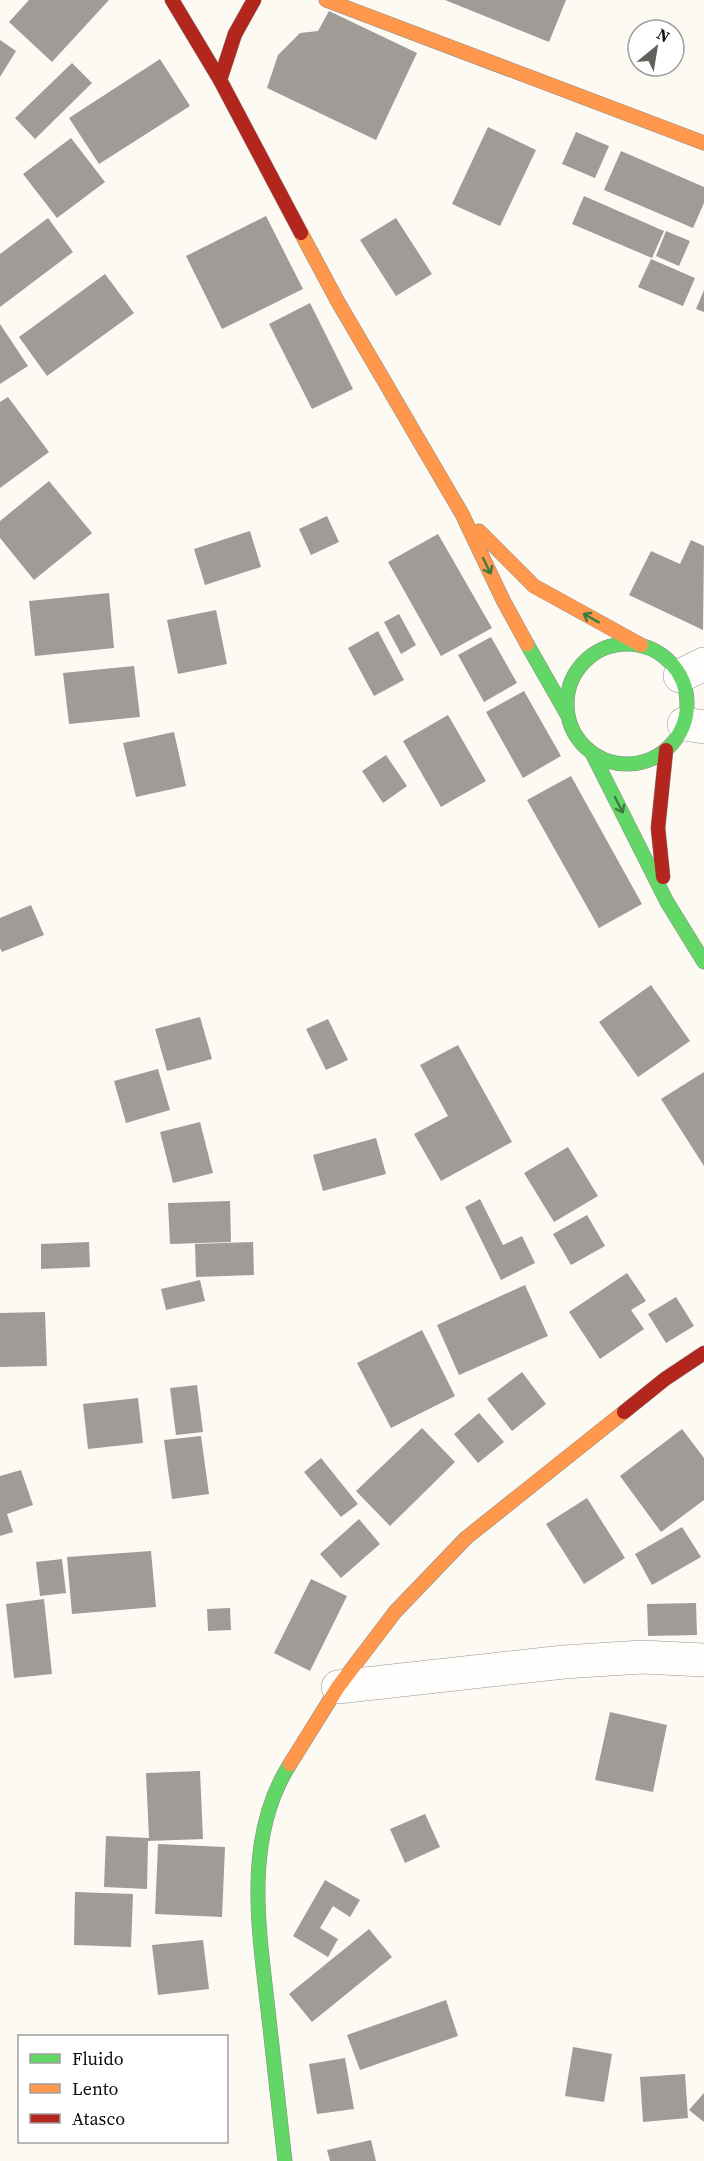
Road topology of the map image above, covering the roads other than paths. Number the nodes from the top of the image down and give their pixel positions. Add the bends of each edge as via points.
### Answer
1 (172, 0) edge
2 (254, 0) edge
3 (326, 0) edge
4 (220, 80) junction
5 (704, 143) edge
6 (462, 514) junction
7 (642, 646) junction
8 (693, 681) edge
9 (568, 716) junction
10 (685, 734) edge
11 (592, 753) junction
12 (667, 902) junction
13 (704, 963) edge
14 (704, 1353) edge
15 (704, 1660) edge
16 (338, 1687) junction
17 (285, 2161) edge

1 - 4 street
2 - 4 street via 235,34
3 - 5 street
4 - 6 street via 338,302
7 -> 6 street via 534,586
6 -> 9 street via 503,600
7 - 8 street via 658,652
7 - 9 street via 611,646 584,661 569,687
8 - 10 street
9 - 11 street via 577,737
10 - 11 street via 652,759 637,763 620,764
10 - 12 street via 657,813
11 -> 12 street
12 - 13 street
14 - 16 street via 665,1379 466,1538 395,1612
15 - 16 street via 642,1657 564,1662
16 - 17 street via 281,1778 265,1827 258,1867 256,1914

